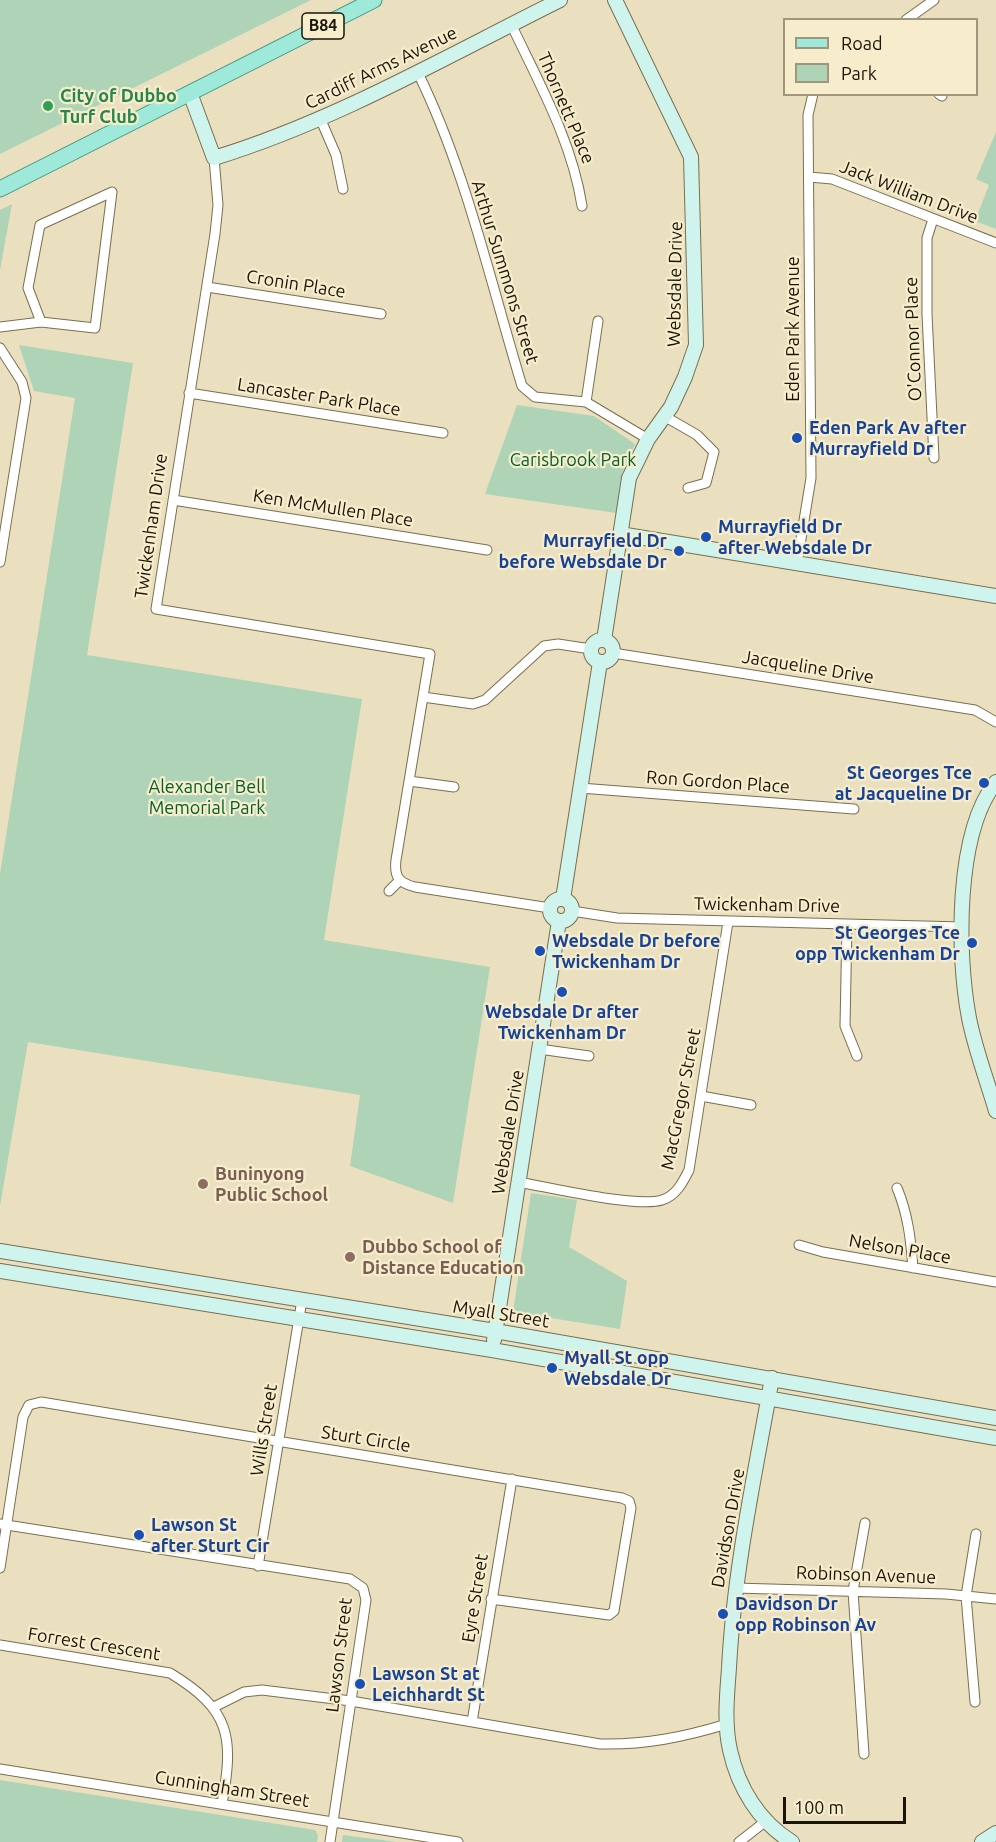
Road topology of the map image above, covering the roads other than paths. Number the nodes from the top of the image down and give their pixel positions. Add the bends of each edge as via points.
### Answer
1 (374, 0) edge
2 (560, 0) edge
3 (615, 0) edge
4 (934, 0) edge
5 (909, 18) edge
6 (511, 24) junction
7 (417, 71) junction
8 (190, 93) junction
9 (813, 96) edge
10 (320, 118) junction
11 (214, 158) junction
12 (809, 177) junction
13 (0, 189) edge
14 (343, 189) dead end
15 (582, 206) dead end
16 (933, 219) junction
17 (996, 243) edge
18 (207, 287) junction
19 (381, 314) dead end
20 (598, 321) dead end
21 (41, 322) junction
22 (0, 327) edge
23 (0, 348) edge
24 (189, 393) junction
25 (586, 402) junction
26 (664, 416) junction
27 (443, 433) dead end
28 (648, 439) junction
29 (934, 458) dead end
30 (688, 488) dead end
31 (173, 500) junction
32 (620, 534) junction
33 (487, 550) dead end
34 (0, 562) edge
35 (797, 563) junction
36 (996, 596) edge
37 (604, 640) junction
38 (591, 649) junction
39 (613, 653) junction
40 (600, 662) junction
41 (423, 697) junction
42 (996, 722) edge
43 (409, 781) junction
44 (996, 782) edge
45 (454, 787) dead end
46 (580, 788) junction
47 (854, 809) dead end
48 (399, 881) junction
49 (389, 891) dead end
50 (563, 899) junction
51 (550, 908) junction
52 (572, 911) junction
53 (559, 921) junction
54 (728, 922) junction
55 (847, 925) junction
56 (962, 927) junction
57 (539, 1049) junction
58 (589, 1056) dead end
59 (857, 1056) dead end
60 (701, 1096) junction
61 (751, 1105) dead end
62 (996, 1111) edge
63 (518, 1182) junction
64 (897, 1188) dead end
65 (799, 1245) dead end
66 (0, 1251) edge
67 (913, 1268) junction
68 (0, 1271) edge
69 (996, 1282) edge
70 (302, 1300) junction
71 (298, 1319) junction
72 (495, 1331) junction
73 (492, 1350) junction
74 (772, 1378) junction
75 (768, 1398) junction
76 (996, 1418) edge
77 (996, 1438) edge
78 (279, 1442) junction
79 (512, 1479) junction
80 (865, 1523) dead end
81 (3, 1525) edge
82 (976, 1534) dead end
83 (258, 1566) junction
84 (0, 1568) edge
85 (735, 1588) junction
86 (853, 1592) junction
87 (966, 1596) junction
88 (491, 1599) junction
89 (996, 1599) edge
90 (0, 1645) edge
91 (351, 1701) junction
92 (975, 1702) dead end
93 (214, 1707) junction
94 (472, 1722) junction
95 (727, 1725) junction
96 (864, 1754) dead end
97 (0, 1769) edge
98 (222, 1804) junction
99 (766, 1821) junction
100 (333, 1822) junction
101 (330, 1842) edge
102 (458, 1842) edge
103 (739, 1842) edge
104 (792, 1842) edge

1 - 8 main road, B84
2 - 6 street, Cardiff Arms Avenue
3 - 26 street, Websdale Drive via 691,157 696,345 685,377
4 - 5 street
6 - 7 street, Cardiff Arms Avenue
6 - 15 street, Thornett Place via 566,140
7 - 10 street, Cardiff Arms Avenue
7 - 25 street, Arthur Summons Street via 452,153 522,386 535,397
8 - 11 street, Twickenham Drive
8 - 13 main road, B84
9 - 12 street, Eden Park Avenue via 808,115
10 - 11 street, Cardiff Arms Avenue via 266,142
10 - 14 street via 336,155
11 - 18 street, Twickenham Drive via 218,205
12 - 16 street, Jack William Drive via 832,179
12 - 35 street, Eden Park Avenue via 811,478
16 - 17 street, Jack William Drive
16 - 29 street, O'Connor Place via 927,238 927,314
18 - 19 street, Cronin Place
18 - 24 street, Twickenham Drive
20 - 25 street
21 - 21 street via 95,328 112,192 40,225 28,288
21 - 22 street
23 - 34 street via 22,382 26,398
24 - 27 street, Lancaster Park Place
24 - 31 street, Twickenham Drive
25 - 28 street, Arthur Summons Street
26 - 28 street, Websdale Drive
26 - 30 street via 697,435 714,452 706,483
28 - 32 street, Websdale Drive via 629,478
31 - 33 street, Ken McMullen Place
31 - 41 street, Twickenham Drive via 156,609 430,654
32 - 35 street
32 - 37 street, Websdale Drive
35 - 36 street
37 - 38 street via 594,643
37 - 39 street via 610,643
38 - 40 street via 594,659
38 - 41 street via 544,646 485,700 473,704
39 - 40 street via 607,661
39 - 42 street, Jacqueline Drive via 975,710
40 - 46 street
41 - 43 street, Twickenham Drive
43 - 45 street
43 - 48 street, Twickenham Drive via 395,869
44 - 56 street via 975,820 968,849
46 - 47 street, Ron Gordon Place
46 - 50 street
48 - 49 street
48 - 51 street
50 - 51 street
50 - 52 street
51 - 53 street via 551,915
52 - 53 street via 569,918
52 - 54 street, Twickenham Drive via 617,918
53 - 57 street, Websdale Drive
54 - 55 street, Twickenham Drive
54 - 60 street, MacGregor Street
55 - 56 street, Twickenham Drive
55 - 59 street via 845,1026
56 - 62 street via 969,1019
57 - 58 street
57 - 63 street, Websdale Drive
60 - 61 street
60 - 63 street, MacGregor Street via 689,1170 682,1184 662,1200 634,1202
63 - 72 street, Websdale Drive
64 - 67 street via 911,1237
65 - 67 street, Nelson Place
66 - 70 street, Myall Street
67 - 69 street, Nelson Place
68 - 71 street, Myall Street
70 - 71 street, Wills Street
70 - 72 street, Myall Street
71 - 73 street, Myall Street
71 - 78 street, Wills Street
72 - 73 street, Websdale Drive
72 - 74 street, Myall Street
73 - 75 street, Myall Street
74 - 75 street, Davidson Drive
74 - 76 street, Myall Street
75 - 77 street, Myall Street
75 - 85 street, Davidson Drive
78 - 79 street, Sturt Circle
78 - 81 street, Sturt Circle via 41,1402 29,1405 23,1417
78 - 83 street, Wills Street
79 - 88 street, Eyre Street
79 - 88 street, Sturt Circle via 629,1501 614,1611 602,1616
80 - 86 street
81 - 83 street, Lawson Street
81 - 84 street, Sturt Circle
82 - 87 street
83 - 91 street, Lawson Street via 350,1579 363,1588 366,1600
85 - 86 street, Robinson Avenue
85 - 95 street, Davidson Drive
86 - 87 street, Robinson Avenue
86 - 96 street
87 - 89 street, Robinson Avenue
87 - 92 street
88 - 94 street, Eyre Street
90 - 93 street, Forrest Crescent via 170,1673
91 - 93 street via 262,1690 244,1692
91 - 94 street
91 - 100 street, Lawson Street
93 - 98 street, Forrest Crescent via 228,1738
94 - 95 street via 600,1744 633,1745 676,1739
95 - 99 street, Davidson Drive via 736,1774 748,1799
97 - 98 street, Cunningham Street
98 - 100 street, Cunningham Street
99 - 103 street
99 - 104 street, Davidson Drive
100 - 101 street, Lawson Street
100 - 102 street, Cunningham Street

